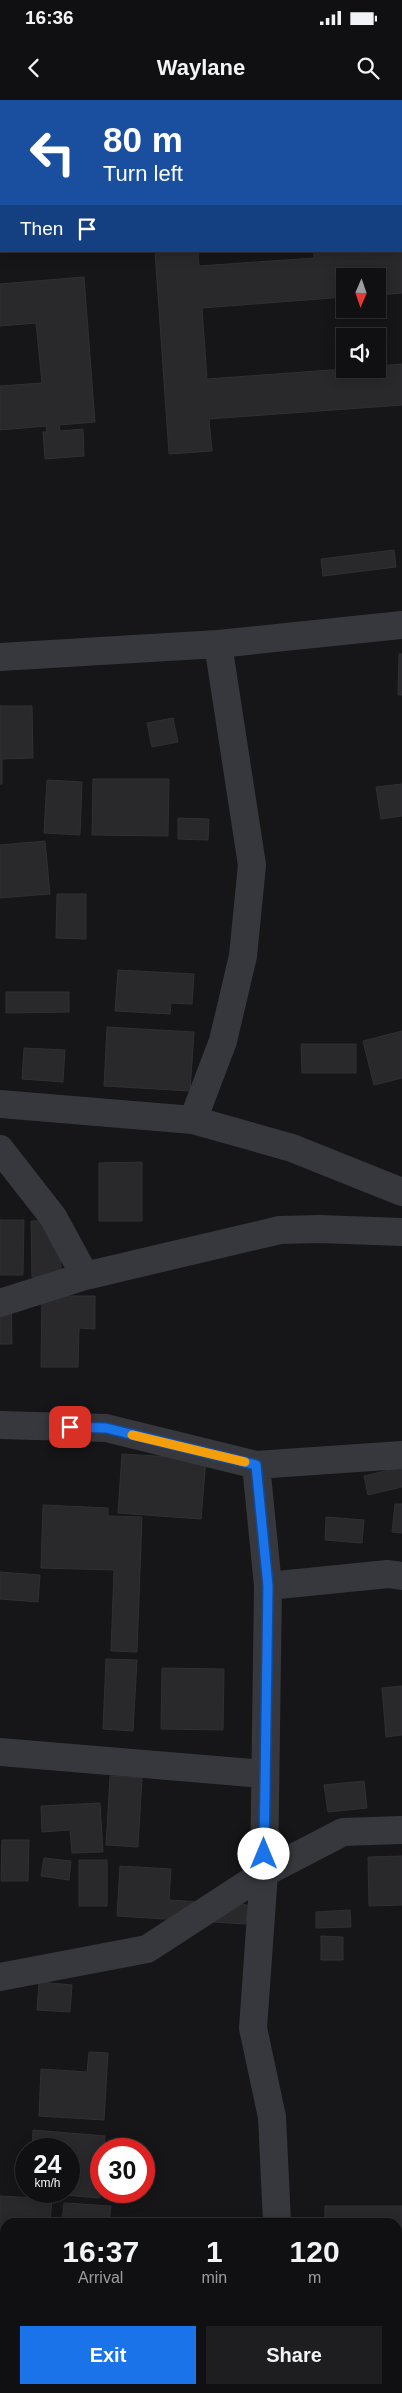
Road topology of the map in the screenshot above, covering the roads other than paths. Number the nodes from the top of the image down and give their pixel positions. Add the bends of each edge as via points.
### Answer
1 (402, 625) edge
2 (218, 644) junction
3 (0, 657) edge
4 (0, 1104) edge
5 (193, 1120) junction
6 (0, 1149) edge
7 (402, 1192) edge
8 (402, 1232) edge
9 (84, 1276) junction
10 (0, 1303) edge
11 (0, 1426) edge
12 (402, 1455) edge
13 (256, 1465) junction
14 (402, 1576) edge
15 (268, 1586) junction
16 (0, 1752) edge
17 (264, 1774) junction
18 (402, 1830) edge
19 (264, 1874) junction
20 (0, 1977) edge
21 (277, 2218) edge

1 - 2 street
2 - 3 street
2 - 5 street via 252,865 243,956 223,1041
4 - 5 street
5 - 7 street via 292,1148
6 - 9 street via 53,1217
8 - 9 street via 280,1230
9 - 10 street
11 - 13 street via 106,1428
12 - 13 street
13 - 15 street
14 - 15 street via 388,1574
15 - 17 street
16 - 17 street
17 - 19 street
18 - 19 street via 343,1832
19 - 20 street via 147,1949
19 - 21 street via 253,2028 272,2117

